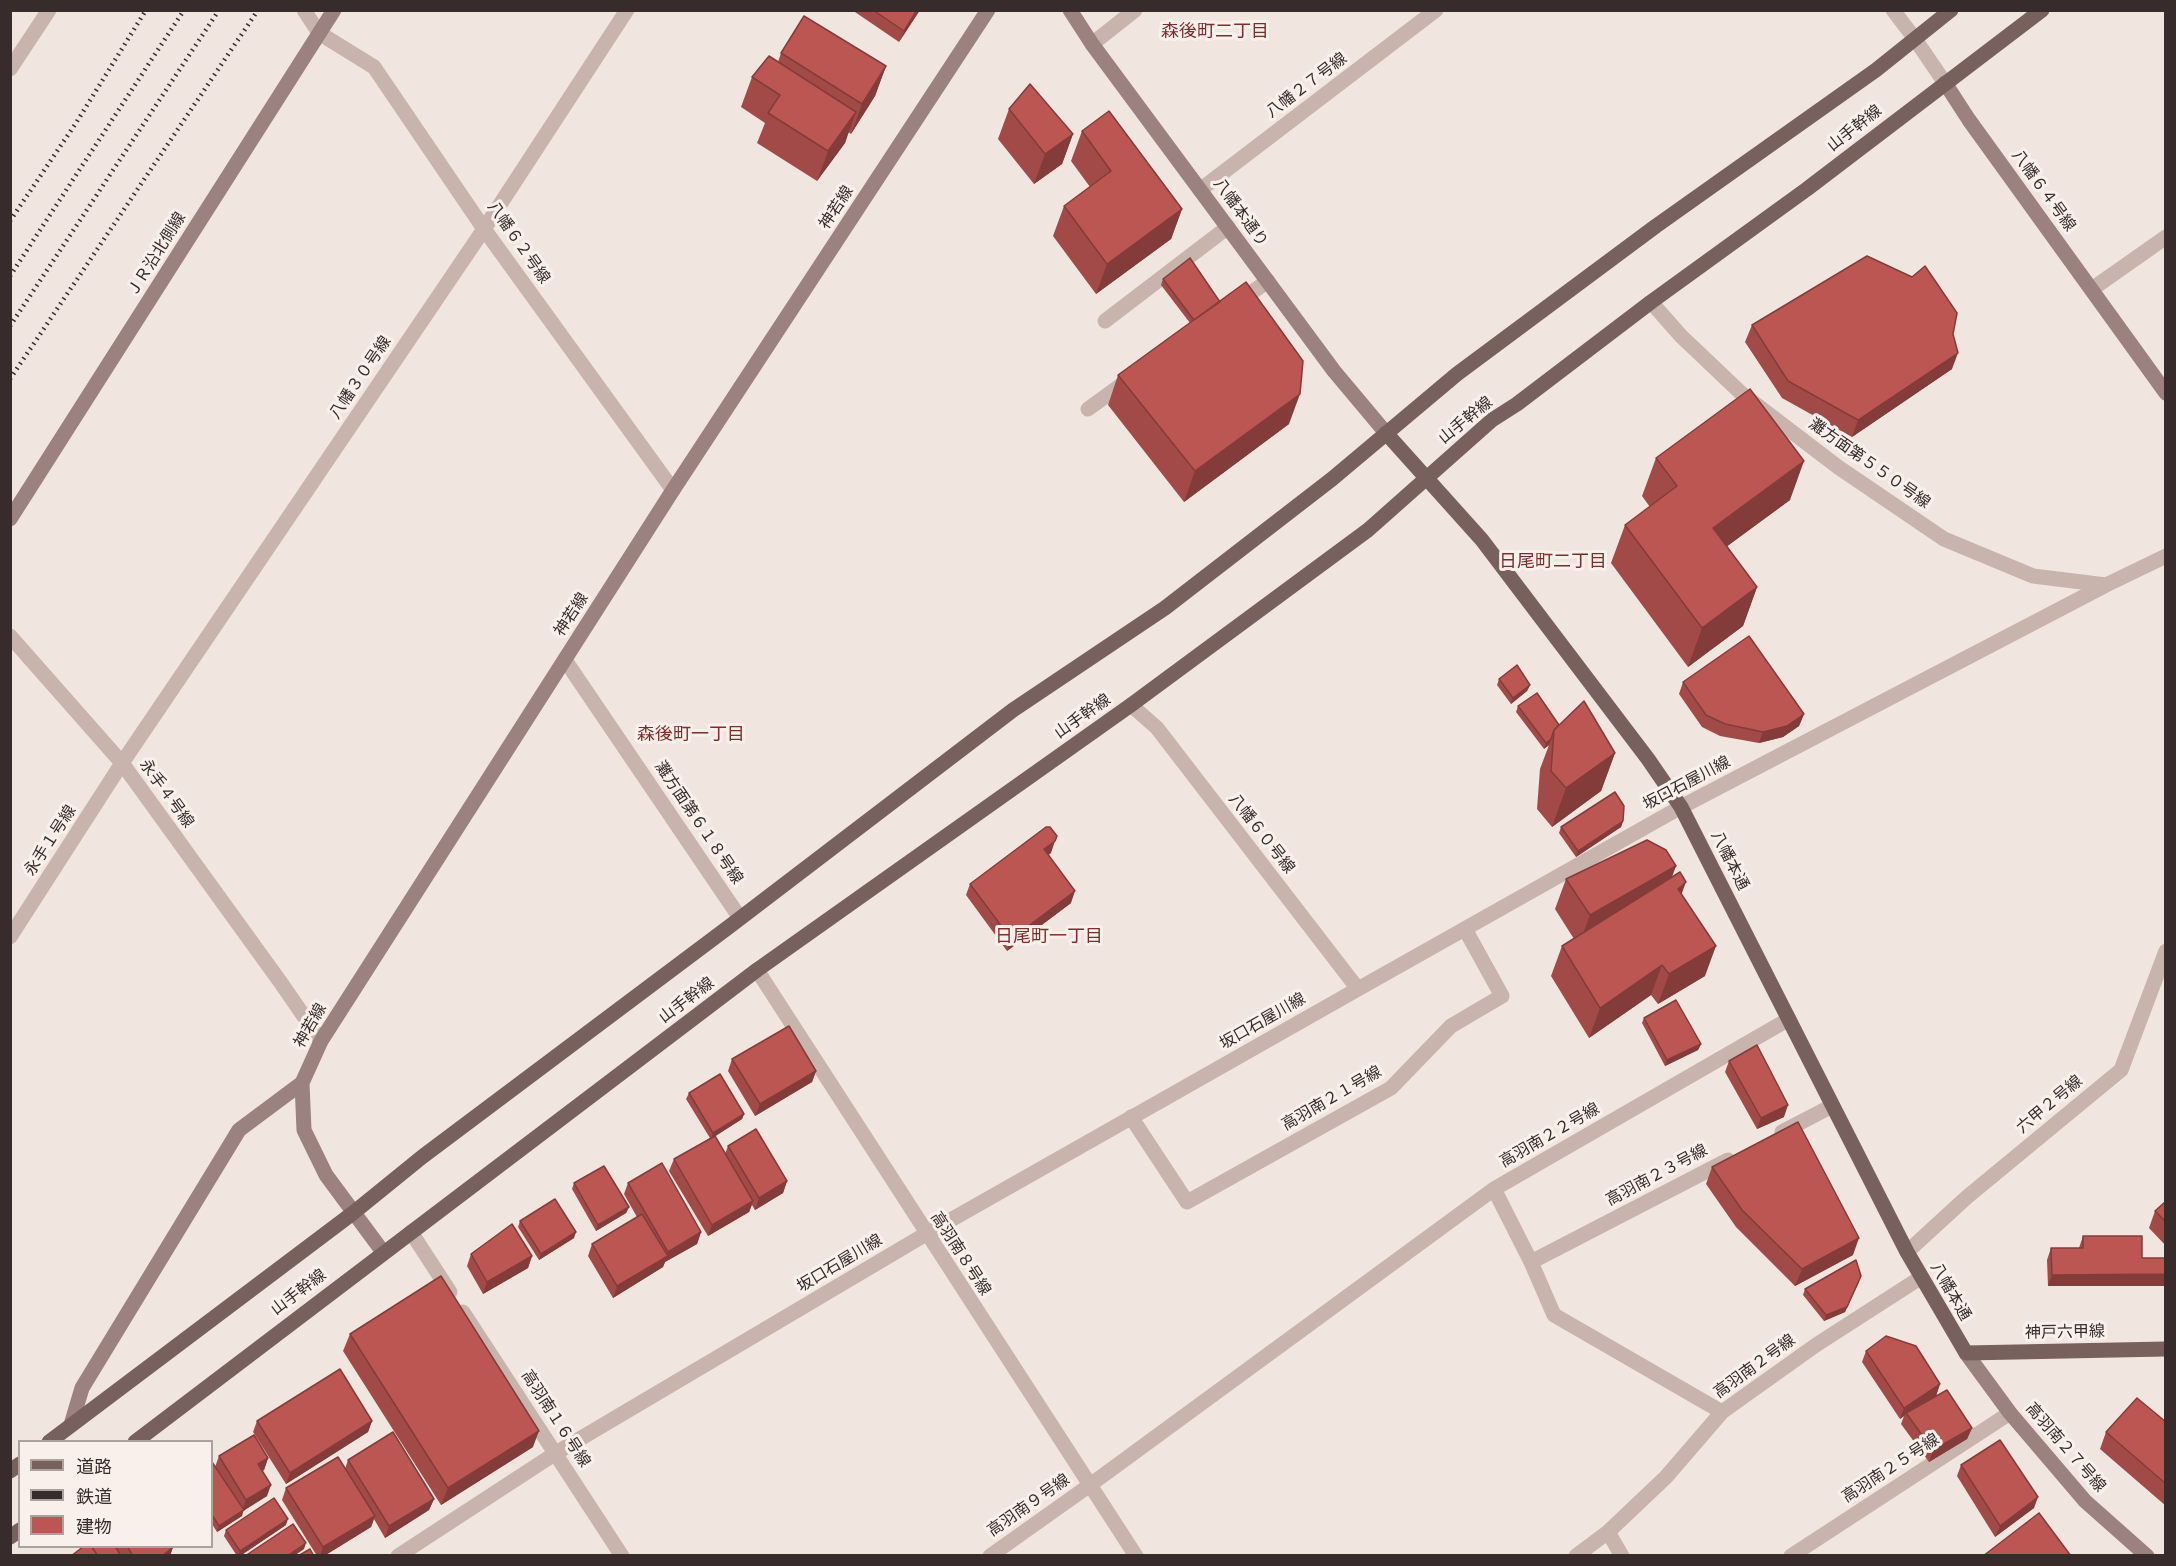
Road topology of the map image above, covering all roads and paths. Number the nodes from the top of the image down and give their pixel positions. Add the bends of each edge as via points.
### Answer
1 (49, 10) edge
2 (304, 10) edge
3 (334, 10) edge
4 (627, 10) edge
5 (988, 10) edge
6 (1070, 10) edge
7 (1135, 10) edge
8 (1436, 10) edge
9 (1893, 10) edge
10 (1951, 10) edge
11 (2042, 10) edge
12 (319, 33) junction
13 (1915, 39) junction
14 (1092, 44) junction
15 (10, 69) edge
16 (1945, 83) junction
17 (1200, 189) junction
18 (1228, 227) junction
19 (484, 228) junction
20 (2166, 237) edge
21 (1268, 281) junction
22 (2092, 289) junction
23 (1651, 302) junction
24 (1229, 308) edge
25 (1104, 321) dead end
26 (1144, 368) edge
27 (2166, 393) edge
28 (1088, 409) dead end
29 (1386, 433) junction
30 (1425, 478) junction
31 (673, 490) junction
32 (10, 519) edge
33 (2166, 556) edge
34 (2106, 585) junction
35 (10, 636) edge
36 (565, 660) junction
37 (1131, 705) junction
38 (122, 763) junction
39 (1681, 807) junction
40 (740, 918) junction
41 (1465, 929) junction
42 (10, 938) edge
43 (2166, 951) edge
44 (757, 970) junction
45 (1358, 988) junction
46 (1789, 1019) junction
47 (321, 1041) junction
48 (302, 1083) junction
49 (1832, 1106) junction
50 (1131, 1117) junction
51 (1770, 1138) edge
52 (1738, 1154) edge
53 (1494, 1189) junction
54 (353, 1213) junction
55 (411, 1233) junction
56 (926, 1234) junction
57 (383, 1252) junction
58 (1907, 1252) junction
59 (1531, 1262) junction
60 (1920, 1278) junction
61 (2166, 1349) edge
62 (1966, 1353) junction
63 (1722, 1412) junction
64 (2010, 1413) junction
65 (71, 1425) junction
66 (52, 1440) edge
67 (138, 1440) edge
68 (556, 1453) junction
69 (1090, 1485) junction
70 (1608, 1532) junction
71 (398, 1556) edge
72 (622, 1556) edge
73 (990, 1556) edge
74 (1136, 1556) edge
75 (1576, 1556) edge
76 (1622, 1556) edge
77 (1791, 1556) edge
78 (2147, 1556) edge

1 - 15 street
2 - 12 street
3 - 12 street, ＪＲ沿北側線
4 - 19 street, 八幡３０号線
5 - 31 street, 神若線
6 - 14 street, 八幡本通り
7 - 14 street
8 - 17 street, 八幡２７号線
9 - 13 street, 八幡６４号線
10 - 13 main road, 山手幹線
11 - 16 main road, 山手幹線
12 - 19 street, 八幡６２号線 via 374,67
12 - 32 street, ＪＲ沿北側線
13 - 16 street, 八幡６４号線
13 - 29 main road, 山手幹線 via 1457,374
14 - 17 street, 八幡本通り
16 - 22 street, 八幡６４号線
16 - 23 main road, 山手幹線
17 - 18 street, 八幡本通り
18 - 21 street, 八幡本通り
18 - 25 street
19 - 31 street, 八幡６２号線
19 - 38 street, 八幡３０号線
20 - 22 street
21 - 24 street
21 - 29 street, 八幡本通り via 1334,371
22 - 27 street, 八幡６４号線
23 - 30 main road, 山手幹線 via 1492,420
23 - 34 street, 灘方面第５５０号線 via 1741,393 1838,467 1944,539 2033,576
26 - 28 street
29 - 30 main road, 八幡本通
29 - 40 main road, 山手幹線 via 1165,608 1013,710
30 - 37 main road, 山手幹線 via 1368,530
30 - 39 main road, 八幡本通 via 1482,540
31 - 36 street, 神若線
33 - 34 street, 坂口石屋川線
34 - 39 street, 坂口石屋川線
35 - 38 street, 永手４号線
36 - 40 street, 灘方面第６１８号線
36 - 47 street, 神若線
37 - 44 main road, 山手幹線
37 - 45 street, 八幡６０号線 via 1157,728
38 - 42 street, 永手１号線
38 - 47 street, 永手４号線
39 - 41 street, 坂口石屋川線
39 - 46 main road, 八幡本通
40 - 54 main road, 山手幹線
41 - 45 street, 坂口石屋川線
41 - 50 street, 高羽南２１号線 via 1502,996 1451,1026 1391,1088 1187,1202
43 - 58 street, 六甲２号線 via 2121,1070 1967,1197
44 - 55 main road, 山手幹線
44 - 56 street, 高羽南８号線
45 - 50 street, 坂口石屋川線
46 - 49 main road, 八幡本通
46 - 53 street, 高羽南２２号線
47 - 48 street, 神若線
48 - 54 street, 神若線 via 304,1130 326,1175
48 - 65 street via 239,1130 82,1388
49 - 51 street
49 - 58 main road, 八幡本通
50 - 56 street, 坂口石屋川線
52 - 59 street, 高羽南２３号線
53 - 59 street, 高羽南２２号線
53 - 69 street, 高羽南９号線
54 - 57 street, 神若線
54 - 65 main road, 山手幹線
55 - 57 main road, 山手幹線
55 - 68 street, 高羽南１６号線
56 - 68 street, 坂口石屋川線
56 - 69 street, 高羽南８号線
57 - 67 main road, 山手幹線
58 - 60 main road, 八幡本通
59 - 63 street, 高羽南２２号線 via 1554,1316
60 - 62 main road, 八幡本通
60 - 63 street, 高羽南２号線
61 - 62 main road, 神戸六甲線
62 - 64 street, 高羽南２７号線
63 - 70 street, 高羽南２号線 via 1666,1477
64 - 77 street, 高羽南２５号線
64 - 78 street, 高羽南２７号線 via 2085,1501
65 - 66 main road, 山手幹線
68 - 71 street, 坂口石屋川線
68 - 72 street, 高羽南１６号線
69 - 73 street, 高羽南９号線
69 - 74 street, 高羽南８号線
70 - 75 street, 高羽南２号線
70 - 76 street

